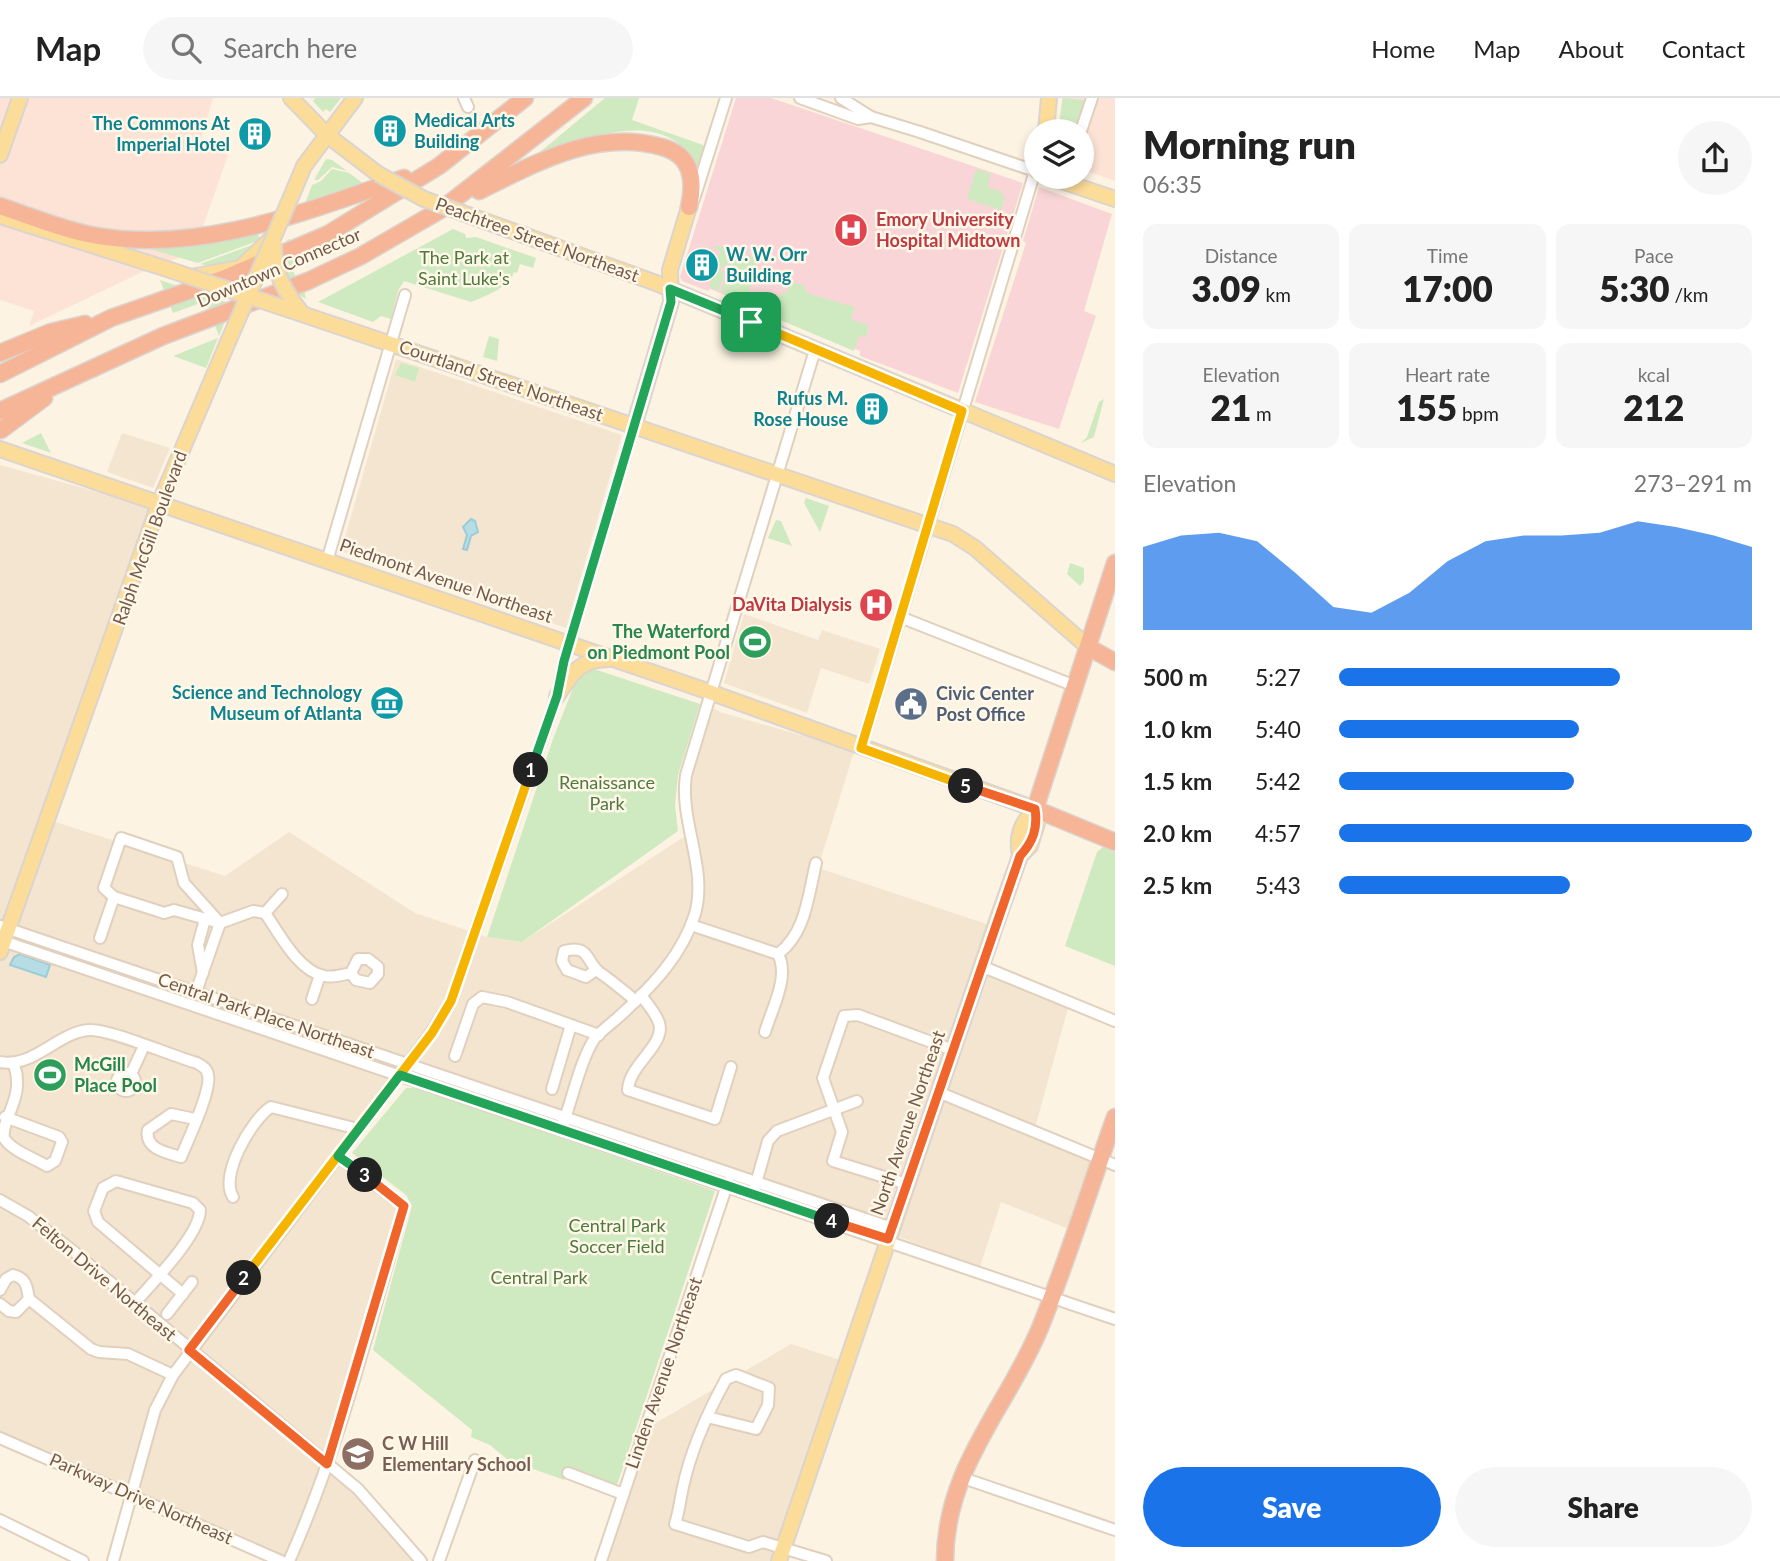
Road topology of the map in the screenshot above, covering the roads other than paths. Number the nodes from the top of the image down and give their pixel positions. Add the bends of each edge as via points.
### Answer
1 (20, 98) edge
2 (282, 98) edge
3 (291, 98) edge
4 (355, 98) edge
5 (525, 98) edge
6 (584, 98) edge
7 (726, 98) edge
8 (800, 98) edge
9 (1049, 98) edge
10 (1092, 98) edge
11 (847, 100) edge
12 (301, 110) junction
13 (871, 117) junction
14 (1047, 119) edge
15 (1085, 119) edge
16 (327, 135) junction
17 (0, 155) edge
18 (439, 166) junction
19 (1024, 167) edge
20 (1030, 189) edge
21 (1089, 189) edge
22 (1115, 199) edge
23 (0, 206) edge
24 (690, 207) junction
25 (442, 209) junction
26 (0, 216) edge
27 (274, 235) junction
28 (191, 277) junction
29 (670, 289) junction
30 (405, 295) dead end
31 (248, 296) junction
32 (302, 314) junction
33 (111, 318) junction
34 (391, 344) junction
35 (815, 349) junction
36 (0, 353) edge
37 (0, 374) edge
38 (74, 376) junction
39 (0, 411) edge
40 (962, 411) junction
41 (634, 426) junction
42 (1, 430) edge
43 (0, 449) edge
44 (1115, 474) edge
45 (777, 475) junction
46 (159, 504) junction
47 (928, 526) junction
48 (327, 561) junction
49 (1115, 563) edge
50 (900, 617) junction
51 (570, 643) junction
52 (1088, 647) junction
53 (615, 659) junction
54 (1115, 662) edge
55 (1075, 686) junction
56 (712, 692) junction
57 (557, 696) junction
58 (861, 748) junction
59 (1035, 809) junction
60 (1115, 842) edge
61 (816, 863) dead end
62 (282, 894) dead end
63 (114, 897) junction
64 (265, 913) junction
65 (205, 919) junction
66 (220, 923) junction
67 (691, 925) junction
68 (2, 937) edge
69 (100, 937) dead end
70 (207, 942) junction
71 (778, 954) junction
72 (981, 966) junction
73 (205, 970) junction
74 (596, 970) dead end
75 (351, 973) dead end
76 (320, 975) junction
77 (196, 992) junction
78 (638, 998) junction
79 (312, 999) dead end
80 (1115, 1021) edge
81 (571, 1025) junction
82 (765, 1032) dead end
83 (599, 1035) junction
84 (144, 1046) junction
85 (953, 1050) junction
86 (455, 1056) dead end
87 (0, 1062) edge
88 (14, 1065) junction
89 (408, 1065) junction
90 (731, 1068) dead end
91 (131, 1073) dead end
92 (400, 1075) junction
93 (552, 1089) dead end
94 (938, 1092) junction
95 (857, 1101) dead end
96 (834, 1111) junction
97 (5, 1117) junction
98 (565, 1118) junction
99 (1115, 1118) edge
100 (195, 1119) junction
101 (358, 1129) junction
102 (561, 1130) junction
103 (338, 1156) junction
104 (1108, 1162) edge
105 (731, 1174) junction
106 (757, 1182) junction
107 (907, 1184) junction
108 (726, 1186) junction
109 (753, 1195) junction
110 (233, 1197) dead end
111 (0, 1200) edge
112 (890, 1234) junction
113 (159, 1275) junction
114 (192, 1282) dead end
115 (0, 1290) edge
116 (183, 1294) junction
117 (1052, 1296) junction
118 (29, 1299) junction
119 (0, 1304) edge
120 (134, 1304) junction
121 (167, 1314) dead end
122 (1115, 1318) edge
123 (189, 1350) junction
124 (173, 1375) junction
125 (707, 1417) junction
126 (0, 1438) edge
127 (475, 1460) dead end
128 (327, 1464) junction
129 (568, 1473) dead end
130 (960, 1477) junction
131 (132, 1494) junction
132 (623, 1494) junction
133 (0, 1520) edge
134 (1115, 1530) edge
135 (781, 1554) edge
136 (83, 1561) edge
137 (113, 1561) edge
138 (281, 1561) edge
139 (289, 1561) edge
140 (421, 1561) edge
141 (439, 1561) edge
142 (601, 1561) edge
143 (826, 1561) edge
144 (945, 1561) edge

1 - 17 main road
2 - 12 street
3 - 12 main road, Peachtree Street Northeast
4 - 16 main road, Ralph McGill Boulevard
5 - 18 highway, Downtown Connector
6 - 25 highway, Downtown Connector
7 - 24 street
8 - 13 street via 858,119
9 - 14 main road
10 - 15 street
11 - 13 street
12 - 16 main road, Peachtree Street Northeast
13 - 19 street
16 - 27 main road, Ralph McGill Boulevard, bridge via 304,166
16 - 29 main road, Peachtree Street Northeast, bridge via 377,174 424,199
18 - 23 highway via 269,222 180,239 94,235
18 - 33 highway, Downtown Connector via 303,246
20 - 40 street
21 - 22 main road
24 - 25 highway via 693,183 682,157 654,145 616,141 562,153
24 - 29 main road via 670,270
25 - 38 highway, Downtown Connector via 308,281 163,336
26 - 28 main road, Courtland Street Northeast, bridge
27 - 28 main road, bridge via 240,268
27 - 31 main road, Ralph McGill Boulevard, bridge
27 - 32 main road, bridge via 276,274
28 - 31 main road, Courtland Street Northeast, bridge
29 - 35 main road, Peachtree Street Northeast
29 - 41 main road via 671,302
30 - 34 street
31 - 32 main road, Courtland Street Northeast, bridge
31 - 46 main road, Ralph McGill Boulevard, bridge
32 - 34 main road, Courtland Street Northeast
33 - 36 highway via 51,332
33 - 37 highway, Downtown Connector
34 - 41 main road, Courtland Street Northeast
34 - 48 street
35 - 40 main road, Peachtree Street Northeast
35 - 45 street
38 - 39 highway, Downtown Connector
38 - 42 highway
40 - 44 main road, Peachtree Street Northeast
40 - 47 street
41 - 45 main road, Courtland Street Northeast
41 - 51 street
43 - 46 main road, Piedmont Avenue Northeast
45 - 47 main road, Courtland Street Northeast
45 - 56 street
46 - 48 main road, Piedmont Avenue Northeast
46 - 68 main road, Ralph McGill Boulevard
47 - 50 street
47 - 52 main road, Courtland Street Northeast via 975,548
48 - 51 main road, Piedmont Avenue Northeast
49 - 52 highway, North Avenue Northeast
50 - 55 street
50 - 58 street
51 - 53 main road, Piedmont Avenue Northeast
51 - 57 street
52 - 54 highway
52 - 55 highway, North Avenue Northeast
53 - 56 main road, Piedmont Avenue Northeast
53 - 57 main road via 580,665
55 - 59 highway, North Avenue Northeast
56 - 58 main road, Piedmont Avenue Northeast
56 - 67 street via 684,788 698,880
57 - 89 street via 451,1001
58 - 59 main road, Piedmont Avenue Northeast
59 - 60 highway, Piedmont Avenue Northeast
59 - 72 main road, North Avenue Northeast via 1037,823 1030,846 1020,856
61 - 71 street via 802,922 792,943
62 - 64 street
63 - 65 street
63 - 66 street via 104,888 121,838 177,857 184,883
63 - 69 street
64 - 66 street via 253,911
64 - 76 street via 286,945
65 - 66 street
65 - 70 street
66 - 70 street
67 - 71 street
67 - 78 street via 670,965
68 - 77 street, Central Park Place Northeast
68 - 92 street, Central Park Place Northeast
70 - 73 street
70 - 73 street
71 - 82 street via 782,978
72 - 80 street
72 - 85 main road, North Avenue Northeast
73 - 77 street
74 - 78 street
75 - 76 street
76 - 79 street
77 - 89 street, Central Park Place Northeast
78 - 83 street
78 - 90 street via 659,1023 660,1036 634,1069 628,1090 715,1119
81 - 83 street
81 - 86 street via 482,997 474,1004
81 - 93 street
83 - 98 street
84 - 88 street via 104,1032 86,1031
84 - 91 street
84 - 100 street via 206,1069 209,1078
85 - 94 main road, North Avenue Northeast
85 - 96 street via 858,1015 844,1016 823,1078
87 - 88 street
88 - 97 street via 18,1092
89 - 92 street
89 - 98 street, Central Park Place Northeast
92 - 101 street
92 - 102 street, Central Park Place Northeast
94 - 104 street
94 - 107 main road, North Avenue Northeast
95 - 96 street
96 - 106 street via 783,1126 771,1136
96 - 107 street via 842,1136 833,1161
97 - 97 street via 59,1137 62,1142 55,1161 47,1166 10,1144 1,1130
98 - 102 street
98 - 105 street, Central Park Place Northeast
99 - 104 highway
100 - 100 street via 171,1114 151,1126 148,1140 181,1157
101 - 103 street
101 - 110 street via 271,1107 261,1113 243,1139 230,1184
102 - 108 street, Central Park Place Northeast
103 - 123 street
103 - 128 street via 404,1206
104 - 117 highway
105 - 106 street, Central Park Place Northeast
105 - 108 street
106 - 109 street
106 - 112 street, Central Park Place Northeast
107 - 112 main road, North Avenue Northeast
108 - 109 street, Central Park Place Northeast
108 - 132 street, Linden Avenue Northeast
109 - 112 street, Central Park Place Northeast
111 - 120 street, Felton Drive Northeast via 28,1216
112 - 117 street
112 - 135 main road, North Avenue Northeast
113 - 113 street via 200,1220 200,1210 193,1203 116,1181 103,1188 94,1210 98,1222
113 - 116 street
113 - 120 street
114 - 116 street
115 - 118 street via 6,1279 19,1276
116 - 121 street
117 - 122 street
117 - 130 highway via 1026,1357
118 - 119 street via 16,1312
118 - 124 street via 91,1349 128,1354
120 - 123 street, Felton Drive Northeast
123 - 124 street
123 - 128 street, Felton Drive Northeast
124 - 131 street via 155,1410
125 - 125 street via 730,1375 769,1388 768,1405 756,1429
125 - 135 street via 675,1524 750,1547 763,1542
126 - 131 street, Parkway Drive Northeast
127 - 141 street
128 - 139 street
128 - 140 street, Felton Drive Northeast via 373,1503
129 - 132 street
130 - 134 street
130 - 144 highway via 946,1532
131 - 137 street
131 - 138 street, Parkway Drive Northeast
132 - 142 street, Linden Avenue Northeast
133 - 136 street
135 - 143 street

